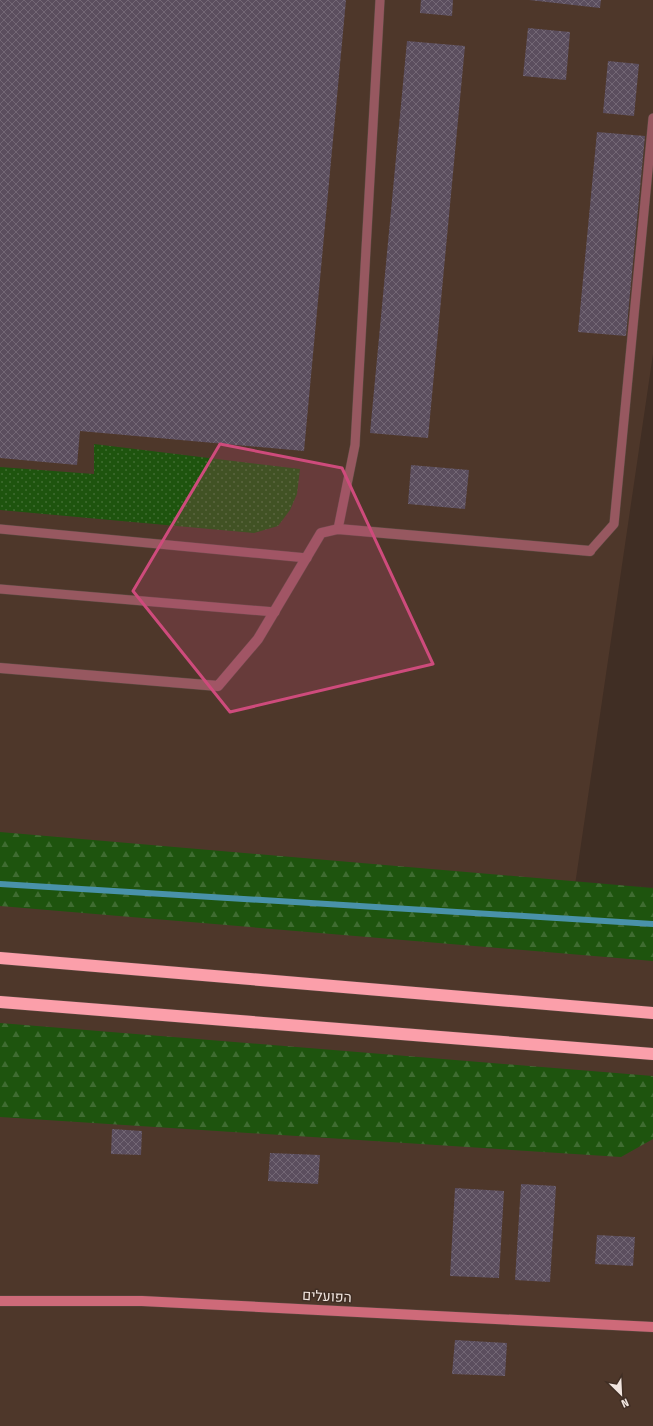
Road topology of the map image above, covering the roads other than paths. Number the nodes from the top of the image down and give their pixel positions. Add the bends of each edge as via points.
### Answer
1 (380, 0) edge
2 (653, 118) edge
3 (0, 529) edge
4 (338, 529) junction
5 (590, 551) joint
6 (307, 558) junction
7 (0, 589) edge
8 (275, 612) junction
9 (0, 668) edge
10 (0, 958) edge
11 (0, 1002) edge
12 (653, 1012) edge
13 (653, 1054) edge
14 (0, 1302) edge
15 (653, 1327) edge

1 - 4 lane via 356,445
2 - 5 lane via 614,524
3 - 6 lane
4 - 5 street
4 - 6 street via 322,533
6 - 8 street
7 - 8 lane
8 - 9 street via 258,639 218,686
10 - 12 highway
11 - 13 highway
14 - 15 street, הפועלים via 142,1301

